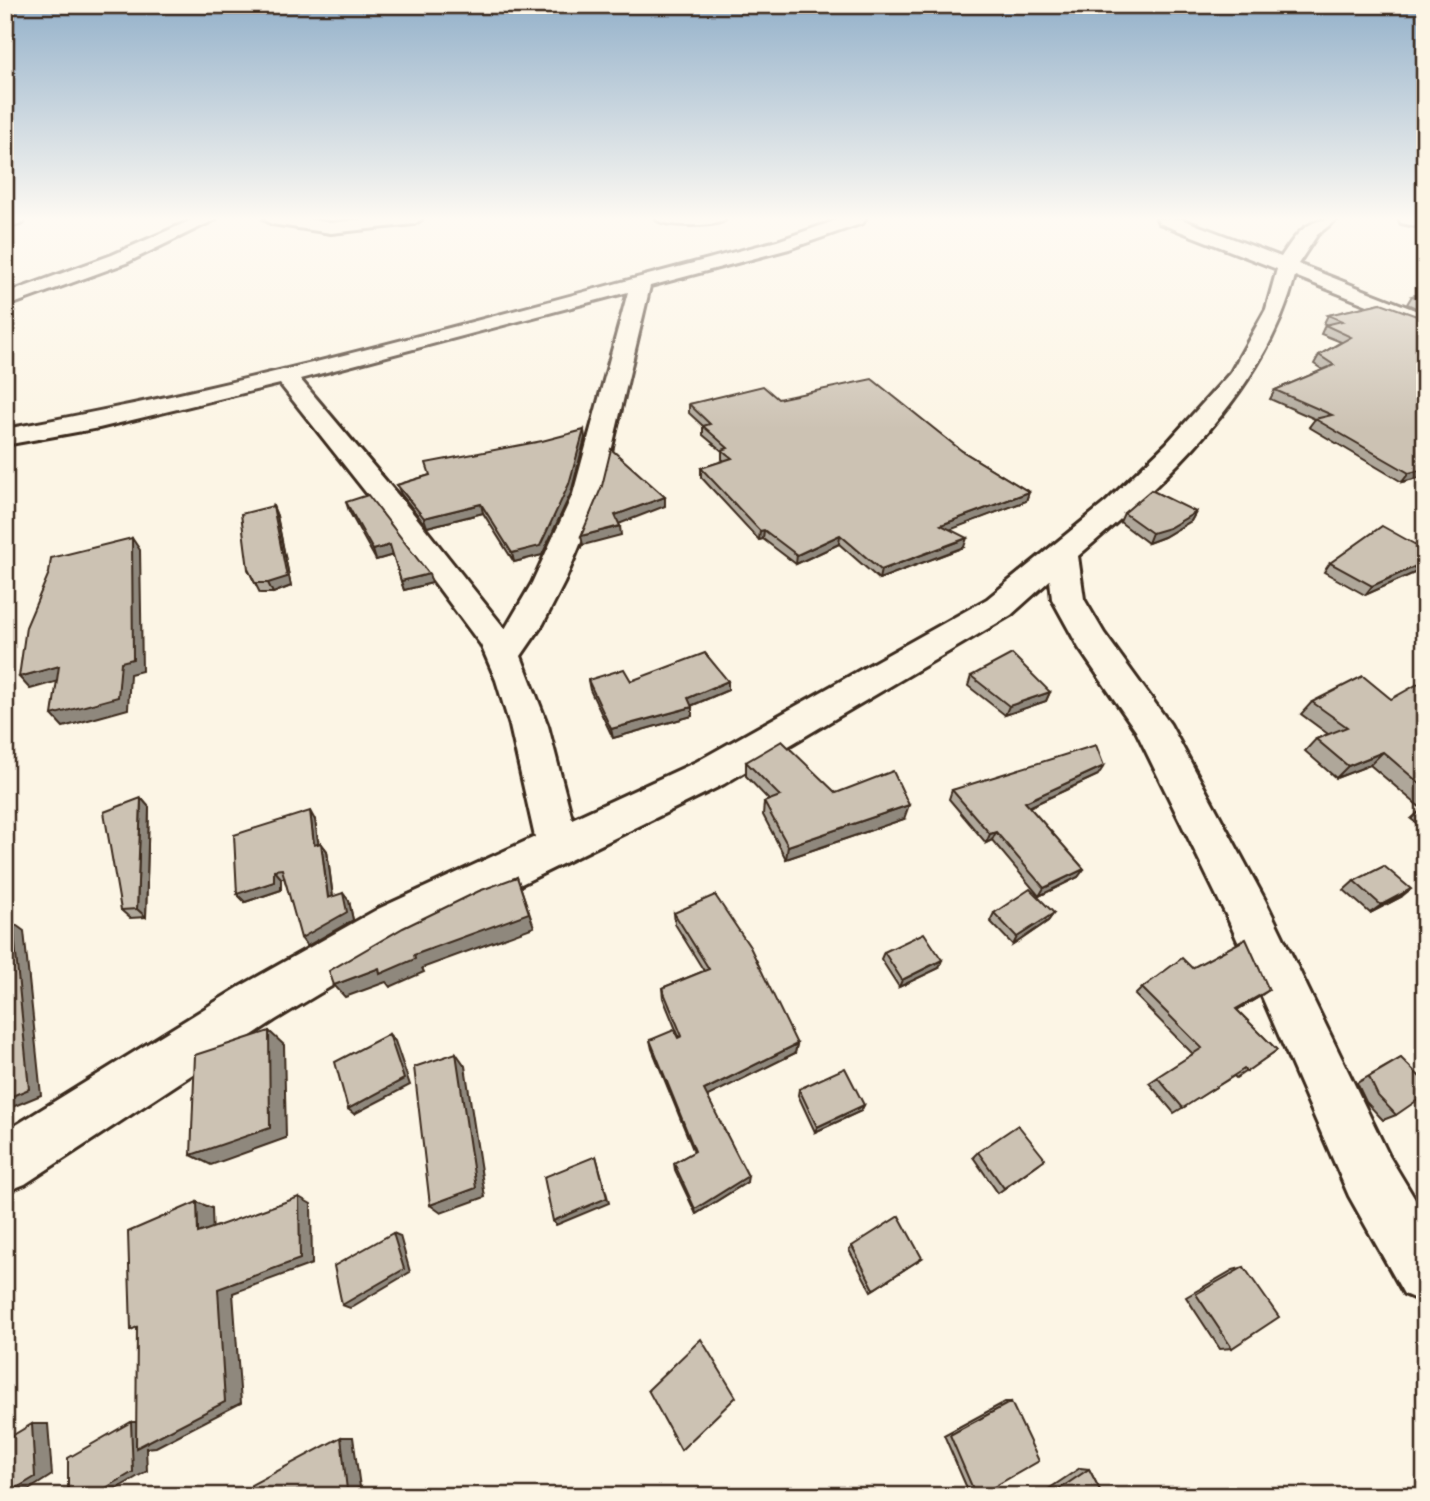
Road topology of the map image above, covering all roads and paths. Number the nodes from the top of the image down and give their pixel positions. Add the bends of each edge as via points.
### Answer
1 (40, 289) edge
2 (611, 289) edge
3 (639, 289) edge
4 (1281, 289) edge
5 (1346, 289) edge
6 (5, 302) edge
7 (1425, 322) edge
8 (285, 376) junction
9 (5, 437) edge
10 (1062, 554) junction
11 (503, 655) junction
12 (558, 846) junction
13 (5, 1164) edge
14 (1425, 1273) edge

1 - 6 street
2 - 8 street
3 - 11 street via 587,494 548,583
4 - 10 street via 1276,309 1241,375 1175,450
5 - 7 street
8 - 9 street
8 - 11 street via 383,493
10 - 12 street via 999,607 882,676 710,773
10 - 14 street via 1068,599 1091,640 1151,724 1249,914 1369,1176
11 - 12 street via 530,723
12 - 13 street via 394,924 258,1003

